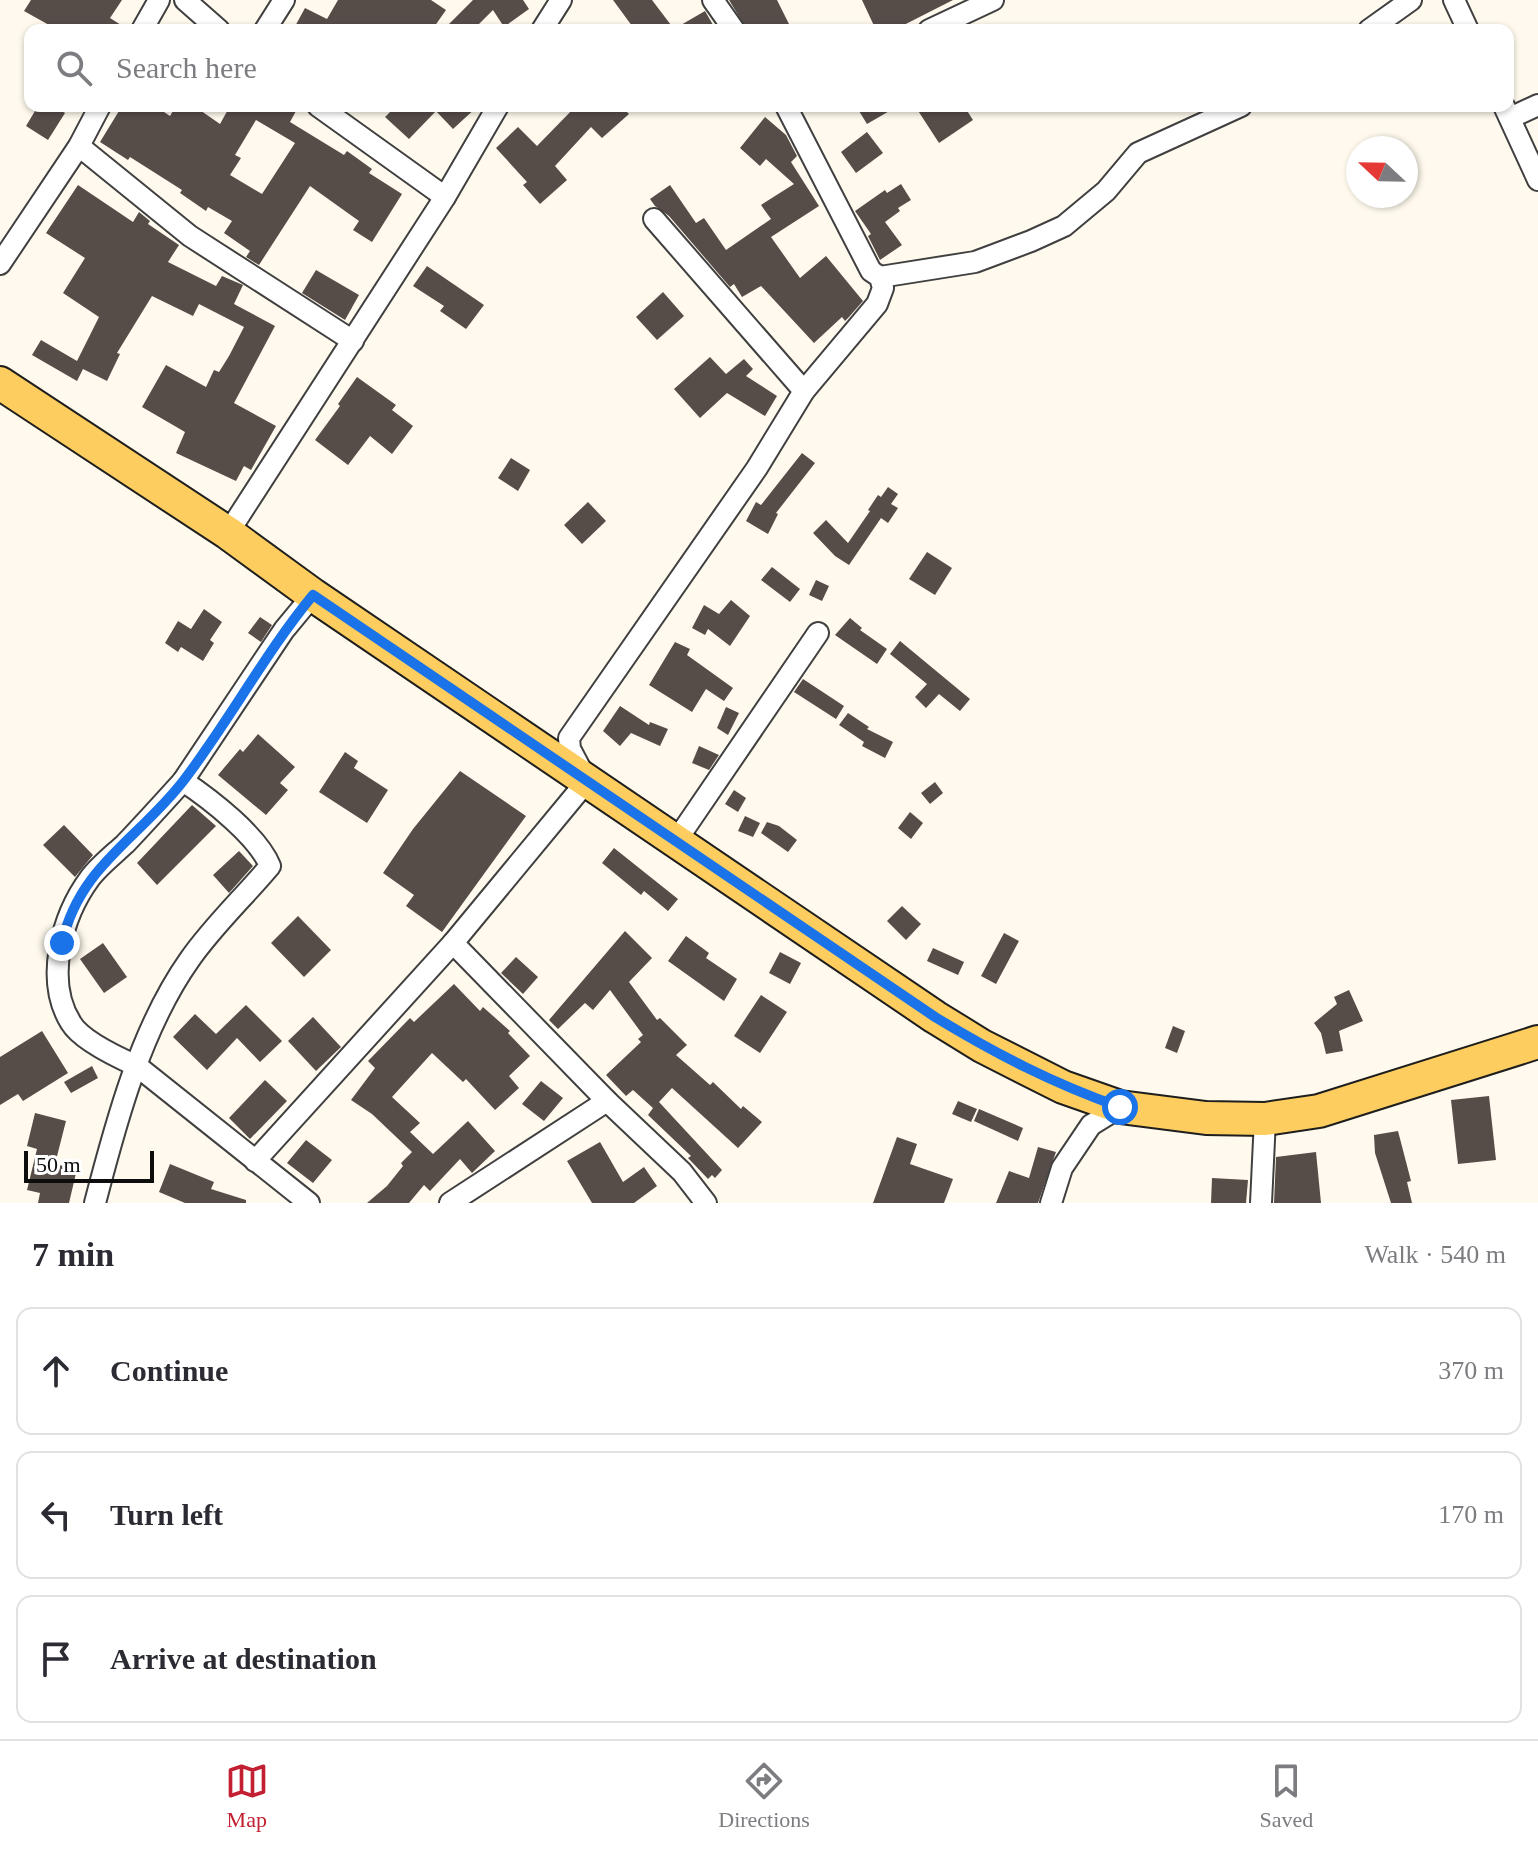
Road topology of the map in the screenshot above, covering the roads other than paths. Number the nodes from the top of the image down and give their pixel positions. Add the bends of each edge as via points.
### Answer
1 (159, 0) edge
2 (185, 0) edge
3 (284, 0) edge
4 (561, 0) edge
5 (713, 0) edge
6 (993, 0) edge
7 (1411, 0) edge
8 (1454, 0) edge
9 (145, 24) edge
10 (212, 24) edge
11 (269, 24) edge
12 (546, 24) edge
13 (730, 24) edge
14 (942, 24) edge
15 (1377, 24) edge
16 (1465, 24) edge
17 (1538, 105) edge
18 (1514, 110) edge
19 (97, 112) edge
20 (326, 112) edge
21 (495, 112) edge
22 (789, 112) edge
23 (1228, 112) edge
24 (1507, 112) edge
25 (79, 146) junction
26 (1538, 180) edge
27 (445, 197) junction
28 (654, 219) dead end
29 (0, 264) edge
30 (880, 277) junction
31 (353, 341) junction
32 (0, 383) edge
33 (804, 391) junction
34 (228, 533) junction
35 (313, 595) junction
36 (818, 633) dead end
37 (183, 781) junction
38 (587, 781) junction
39 (676, 841) junction
40 (453, 943) junction
41 (1538, 1042) edge
42 (137, 1066) junction
43 (1063, 1087) junction
44 (607, 1101) junction
45 (1120, 1107) junction
46 (1265, 1119) junction
47 (1091, 1125) junction
48 (255, 1161) junction
49 (95, 1203) edge
50 (309, 1203) edge
51 (450, 1203) edge
52 (706, 1203) edge
53 (1051, 1203) edge
54 (1261, 1203) edge

1 - 9 street
2 - 10 street
3 - 11 street
4 - 12 street
5 - 13 street
6 - 14 street
7 - 15 street
8 - 16 street
17 - 18 street
19 - 25 street
20 - 27 street
21 - 27 street
22 - 30 street via 871,271
23 - 30 street via 1138,153 1106,191 1064,226 975,262
24 - 26 street
25 - 29 street
25 - 31 street via 190,236
27 - 31 street
28 - 33 street
30 - 33 street via 883,288 877,304
31 - 34 street
32 - 34 main road
33 - 38 street via 757,468 569,738
34 - 35 main road
35 - 37 street
35 - 38 main road
36 - 39 street
37 - 42 street via 256,844 270,866 190,959
37 - 42 street via 91,877 66,924 60,958 61,1001 72,1025
38 - 39 main road
38 - 40 street
39 - 43 main road via 935,1017
40 - 44 street
40 - 48 street
41 - 46 main road via 1319,1111
42 - 48 street
42 - 49 street
43 - 45 main road
43 - 47 street
44 - 51 street
44 - 52 street via 682,1172
45 - 46 main road
45 - 47 street
46 - 54 street
47 - 53 street via 1062,1168
48 - 50 street

